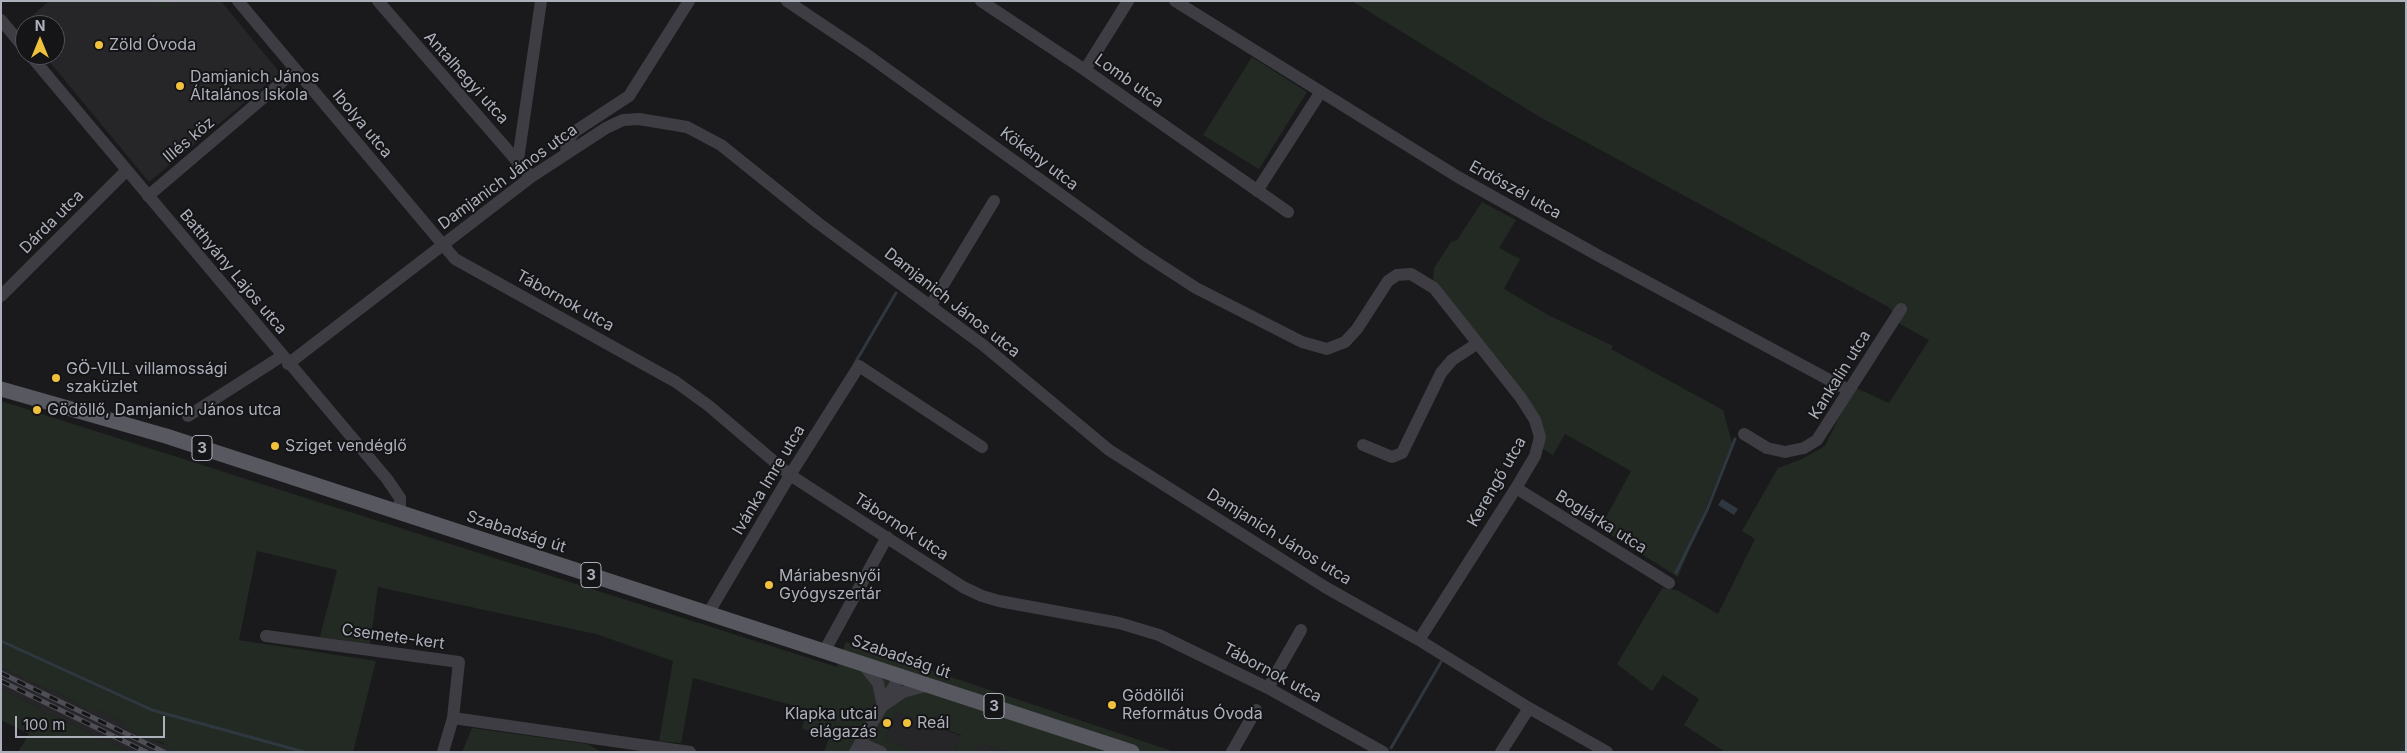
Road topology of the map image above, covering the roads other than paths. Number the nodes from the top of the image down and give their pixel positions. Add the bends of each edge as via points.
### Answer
1 (238, 1) edge
2 (378, 1) edge
3 (541, 1) edge
4 (689, 1) edge
5 (786, 1) edge
6 (981, 1) edge
7 (1128, 1) edge
8 (1175, 1) edge
9 (3, 28) edge
10 (15, 39) edge
11 (38, 65) edge
12 (296, 70) junction
13 (1085, 70) junction
14 (1320, 93) junction
15 (566, 153) junction
16 (518, 160) junction
17 (126, 172) junction
18 (531, 177) junction
19 (1257, 191) junction
20 (148, 196) junction
21 (994, 201) dead end
22 (1288, 212) dead end
23 (442, 246) junction
24 (1, 296) edge
25 (931, 306) junction
26 (1901, 309) dead end
27 (1278, 330) joint
28 (1478, 343) junction
29 (285, 360) junction
30 (1, 389) edge
31 (1848, 390) junction
32 (188, 416) dead end
33 (1744, 434) dead end
34 (1363, 445) dead end
35 (982, 447) dead end
36 (790, 475) junction
37 (1516, 488) junction
38 (400, 514) junction
39 (887, 536) junction
40 (1668, 583) dead end
41 (709, 612) junction
42 (1301, 630) dead end
43 (266, 636) dead end
44 (1419, 640) junction
45 (825, 650) junction
46 (862, 663) junction
47 (900, 676) junction
48 (929, 685) junction
49 (1268, 688) junction
50 (883, 706) junction
51 (1528, 708) junction
52 (1256, 710) dead end
53 (453, 718) junction
54 (858, 748) edge
55 (443, 752) edge
56 (690, 752) edge
57 (881, 752) edge
58 (1132, 752) edge
59 (1232, 752) edge
60 (1383, 752) edge
61 (1501, 752) edge
62 (1607, 752) edge

1 - 12 street, Ibolya utca
2 - 16 street, Antalhegyi utca
3 - 16 street
4 - 15 street via 629,96 574,132 567,142
5 - 27 street, Kökény utca via 890,71 1142,253 1200,291
6 - 13 street, Lomb utca
7 - 13 street
8 - 14 street, Erdőszél utca
9 - 10 street
11 - 17 street, Batthyány Lajos utca
12 - 20 street, Illés köz
12 - 23 street, Ibolya utca
13 - 19 street, Lomb utca
14 - 19 street
14 - 31 street, Erdőszél utca via 1466,182
15 - 18 street, Damjanich János utca
15 - 25 street, Damjanich János utca via 606,128 630,119 663,122 701,132
16 - 18 street, Antalhegyi utca
17 - 20 street, Batthyány Lajos utca
17 - 24 street, Dárda utca
18 - 23 street, Damjanich János utca
19 - 22 street, Lomb utca
20 - 29 street, Batthyány Lajos utca
21 - 25 street
23 - 29 street, Damjanich János utca
23 - 36 street, Tábornok utca via 455,259 676,382 710,406
25 - 44 street, Damjanich János utca via 1109,450 1325,587
26 - 31 street, Kankalin utca
27 - 28 street, Kerengő utca via 1310,346 1337,347 1353,335 1388,281 1406,273 1421,278 1434,288
28 - 34 street via 1452,360 1441,373 1402,453 1392,457
28 - 37 street, Kerengő utca via 1521,398 1539,431 1538,447
29 - 32 street, Damjanich János utca
29 - 38 street, Batthyány Lajos utca via 394,488 400,498
30 - 38 main road, Szabadság út / 3 via 166,436
31 - 33 street, Kankalin utca via 1821,436 1804,448 1785,452 1774,450
35 - 36 street, Ivánka Imre utca via 859,366
36 - 39 street, Tábornok utca
36 - 41 street, Ivánka Imre utca
37 - 40 street, Boglárka utca
37 - 44 street, Kerengő utca
38 - 41 main road, Szabadság út / 3
39 - 45 street
39 - 49 street, Tábornok utca via 963,587 982,596 1140,628 1182,644
41 - 45 main road, Szabadság út / 3
42 - 49 street
43 - 53 street, Csemete-kert via 459,662
44 - 51 street, Damjanich János utca
45 - 46 main road, Szabadság út / 3
46 - 47 main road, Szabadság út / 3
46 - 50 street via 878,683
47 - 48 main road, Szabadság út / 3
47 - 50 street
48 - 50 street via 900,694
48 - 58 main road, Szabadság út / 3
49 - 60 street, Tábornok utca
50 - 54 street
51 - 61 street
51 - 62 street, Damjanich János utca
52 - 59 street
53 - 55 street, Csemete-kert
53 - 56 street
54 - 57 street

